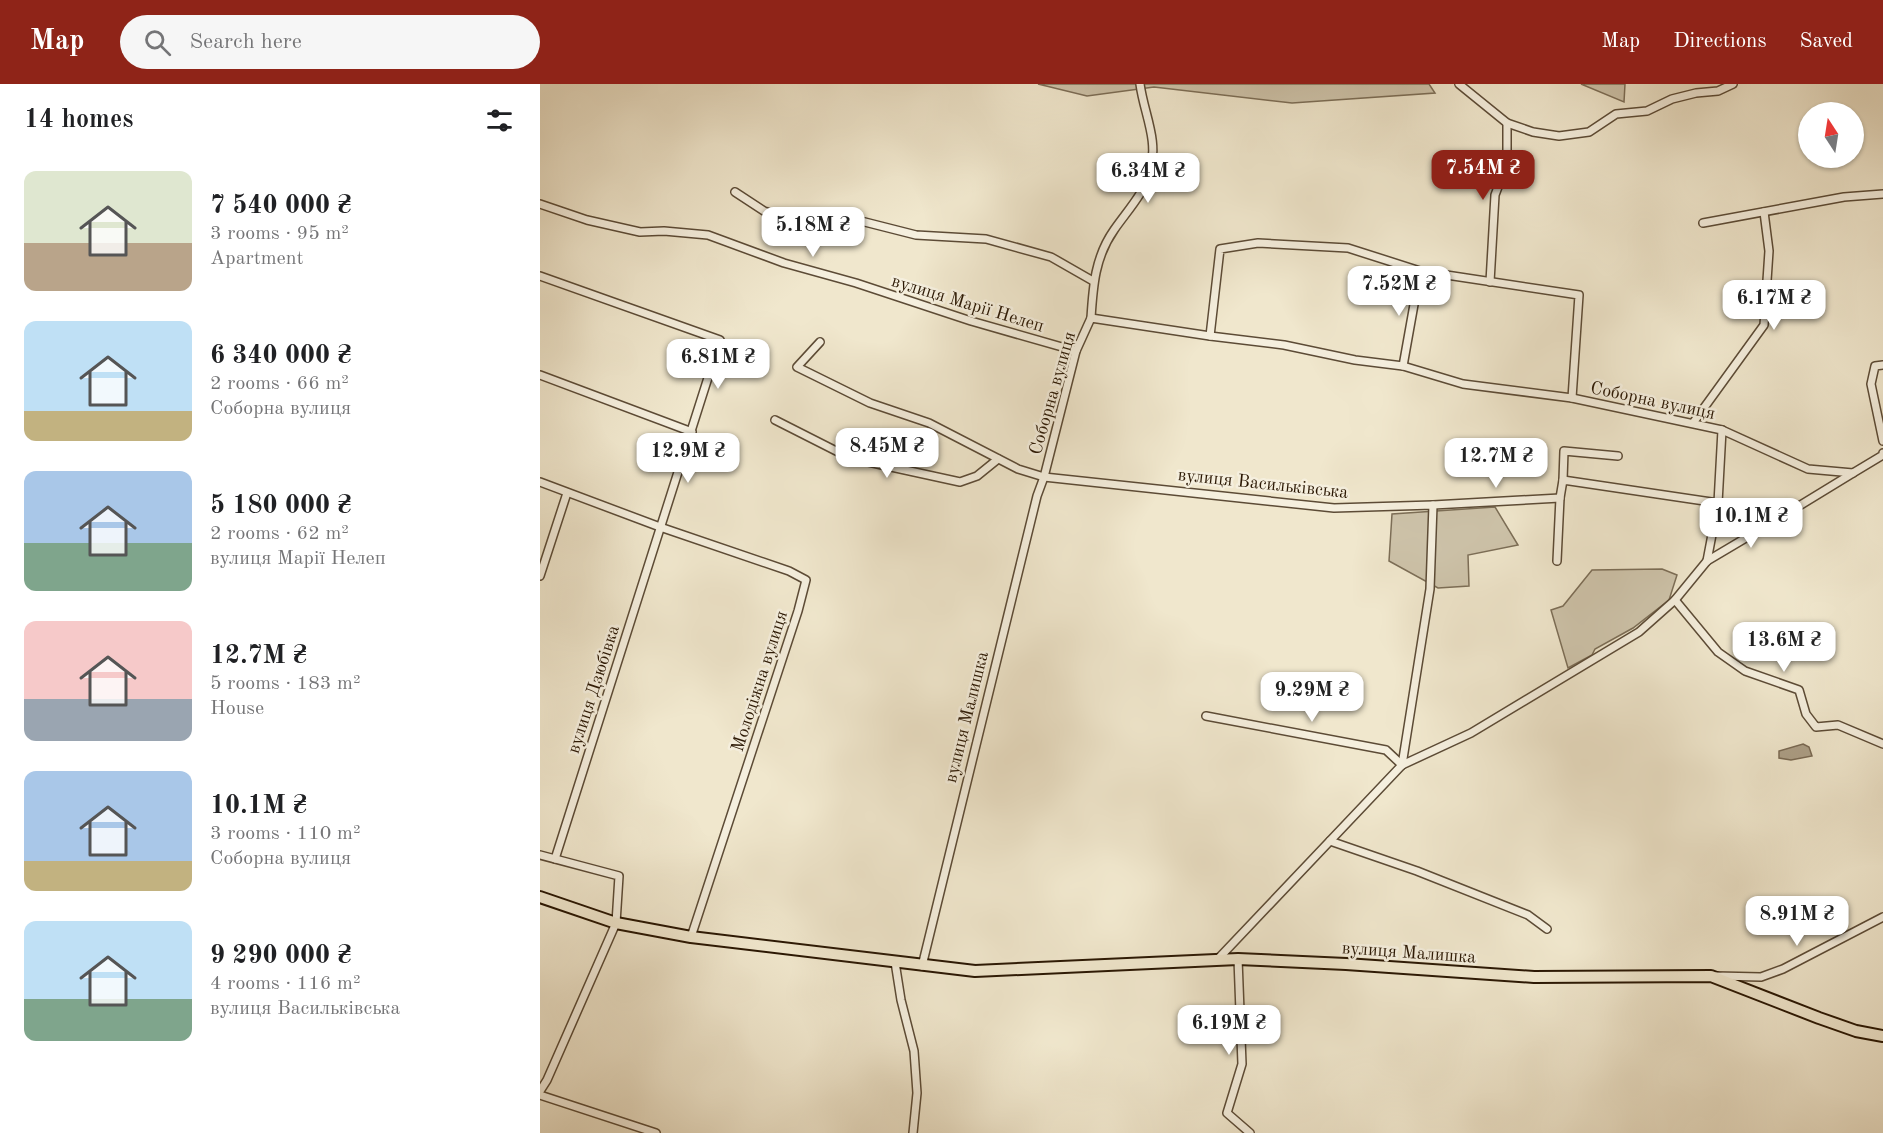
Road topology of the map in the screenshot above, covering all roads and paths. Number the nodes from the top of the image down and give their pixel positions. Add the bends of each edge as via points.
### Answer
1 (1140, 84) edge
2 (1459, 84) edge
3 (1733, 84) edge
4 (1508, 123) junction
5 (735, 192) dead end
6 (1883, 194) edge
7 (540, 204) edge
8 (1764, 212) junction
9 (1703, 223) dead end
10 (1420, 271) junction
11 (540, 276) edge
12 (1093, 281) junction
13 (1490, 282) junction
14 (1091, 318) junction
15 (1210, 336) junction
16 (820, 342) dead end
17 (1076, 351) junction
18 (1883, 365) edge
19 (1402, 366) junction
20 (540, 375) edge
21 (1572, 398) junction
22 (775, 420) dead end
23 (1693, 423) junction
24 (1722, 430) junction
25 (692, 432) junction
26 (1883, 441) edge
27 (1883, 455) edge
28 (1618, 456) dead end
29 (998, 459) junction
30 (1853, 473) junction
31 (1044, 477) junction
32 (1563, 480) junction
33 (540, 483) edge
34 (567, 493) junction
35 (1560, 498) junction
36 (1718, 503) junction
37 (1433, 505) junction
38 (1781, 517) junction
39 (660, 527) junction
40 (1557, 561) dead end
41 (1707, 561) junction
42 (540, 576) edge
43 (1675, 600) junction
44 (1206, 716) dead end
45 (1883, 744) edge
46 (1402, 765) junction
47 (1329, 841) junction
48 (540, 855) edge
49 (555, 859) junction
50 (540, 897) edge
51 (1883, 917) edge
52 (616, 923) junction
53 (1547, 929) dead end
54 (691, 937) junction
55 (1238, 959) junction
56 (1217, 960) junction
57 (896, 962) junction
58 (922, 966) junction
59 (1711, 976) junction
60 (1883, 1036) edge
61 (540, 1090) edge
62 (540, 1095) edge
63 (656, 1133) edge
64 (913, 1133) edge
65 (1250, 1133) edge

1 - 12 street, Соборна вулиця via 1154,149 1150,172 1134,205 1101,251
2 - 4 street
3 - 4 street via 1718,91 1672,99 1647,111 1616,114 1589,132 1559,136
4 - 13 street via 1507,163 1495,195
5 - 12 street via 764,211 794,221 853,219 916,235 986,239 1051,257
6 - 8 street
7 - 17 street, вулиця Марії Нелеп via 640,232 708,235 784,264
8 - 9 street
8 - 23 street via 1769,251 1764,324
10 - 13 street, Соборна вулиця
10 - 15 street, Соборна вулиця via 1348,248 1258,243 1220,249
10 - 19 street
11 - 25 street, вулиця Дзюбівка via 720,340
12 - 14 street, Соборна вулиця
13 - 21 street, Соборна вулиця via 1579,295
14 - 15 street, Соборна вулиця
14 - 17 street, Соборна вулиця
15 - 19 street, Соборна вулиця
16 - 29 street, вулиця Васильківська via 797,366 870,403 929,423
17 - 31 street, Соборна вулиця
18 - 26 street via 1875,366 1871,384
19 - 21 street, Соборна вулиця via 1463,384
20 - 25 street
21 - 23 street, Соборна вулиця
22 - 29 street via 850,458 960,482 978,476
23 - 24 street, Соборна вулиця
24 - 30 street via 1808,469
24 - 36 street, Соборна вулиця
25 - 39 street, вулиця Дзюбівка
27 - 30 street
28 - 32 street via 1564,452
29 - 31 street, вулиця Васильківська
30 - 38 street
31 - 37 street, вулиця Васильківська via 1334,508
31 - 58 street, вулиця Малишка
32 - 35 street
32 - 36 street
33 - 34 street
34 - 39 street
34 - 42 street
35 - 37 street, вулиця Васильківська
35 - 40 street
36 - 38 street
36 - 41 street, Соборна вулиця
37 - 46 street via 1430,590
38 - 41 street
39 - 49 street, вулиця Дзюбівка
39 - 54 street, Молодіжна вулиця via 806,580
41 - 43 street
43 - 45 street via 1718,652 1745,671 1799,690 1806,714 1816,727 1838,725
43 - 46 street via 1639,633 1471,734
44 - 46 street via 1386,750
46 - 47 street
47 - 53 street via 1528,915
47 - 56 street
48 - 49 street
49 - 52 street via 619,876
50 - 52 main road, вулиця Малишка
51 - 59 street via 1782,969 1761,976
52 - 54 main road, вулиця Малишка
52 - 61 street
54 - 57 main road, вулиця Малишка
55 - 56 main road, вулиця Малишка
55 - 59 main road, вулиця Малишка via 1534,977
55 - 65 street via 1242,1064 1227,1113
56 - 58 main road, вулиця Малишка via 975,971
57 - 58 main road, вулиця Малишка
57 - 64 street via 914,1050 918,1094
59 - 60 main road, вулиця Малишка via 1856,1031
62 - 63 street

